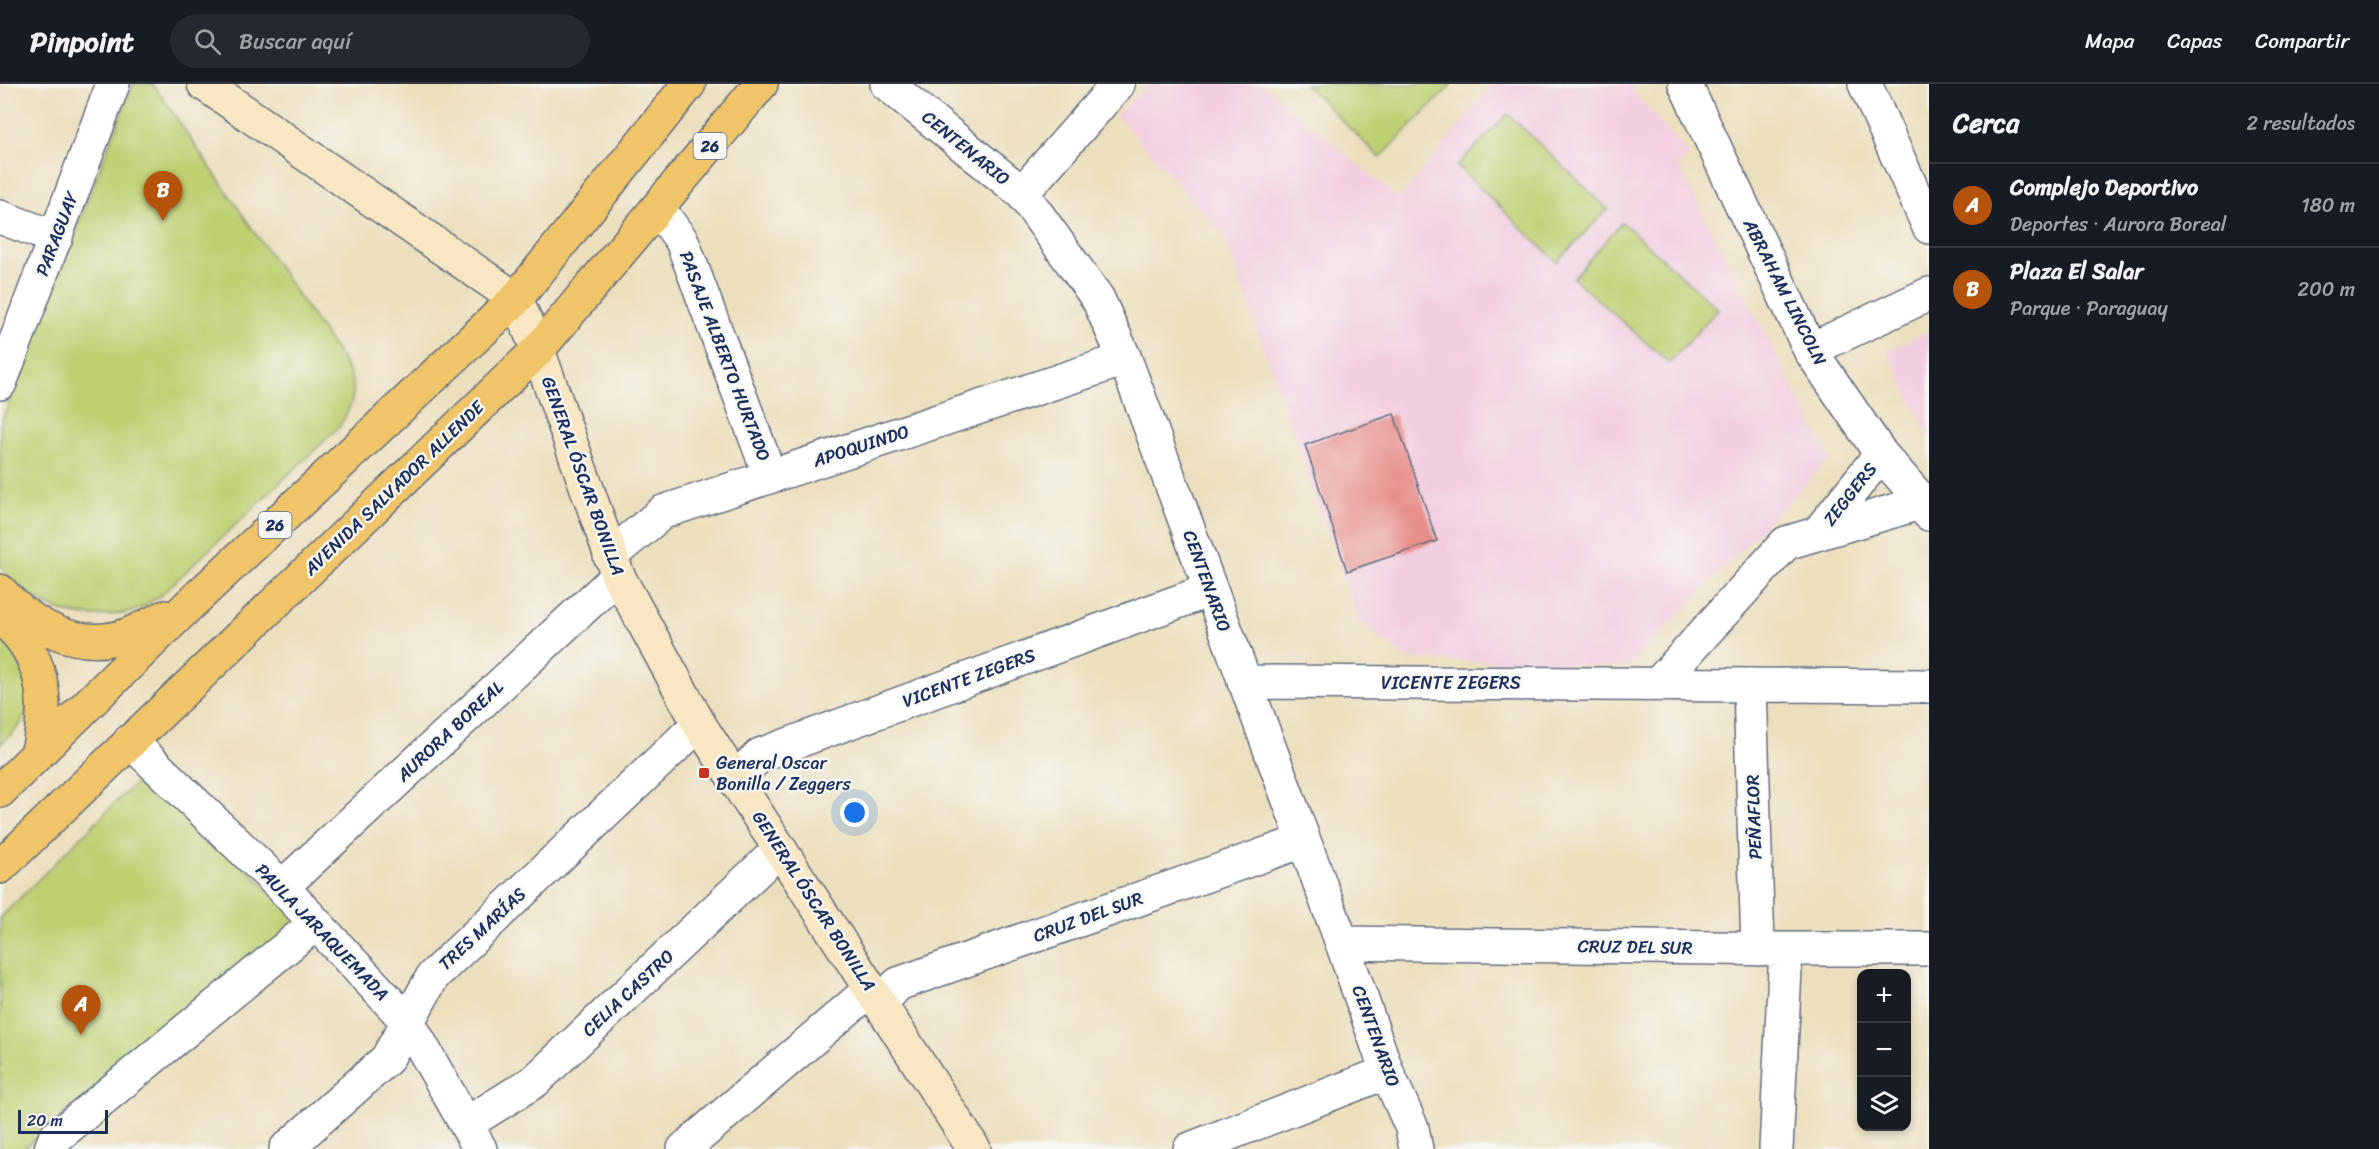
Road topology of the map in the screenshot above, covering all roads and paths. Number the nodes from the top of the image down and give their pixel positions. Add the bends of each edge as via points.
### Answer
1 (113, 84) edge
2 (204, 84) edge
3 (762, 84) edge
4 (887, 84) edge
5 (1119, 84) edge
6 (1685, 84) edge
7 (1865, 84) edge
8 (678, 88) edge
9 (1022, 193) junction
10 (658, 208) junction
11 (0, 217) edge
12 (1929, 226) edge
13 (56, 238) junction
14 (1929, 294) edge
15 (516, 299) junction
16 (538, 350) junction
17 (1810, 350) junction
18 (1125, 359) junction
19 (0, 383) edge
20 (1881, 454) junction
21 (770, 476) junction
22 (1926, 508) edge
23 (1818, 533) junction
24 (614, 566) junction
25 (1210, 590) junction
26 (0, 591) edge
27 (188, 606) junction
28 (0, 618) edge
29 (1245, 682) junction
30 (1658, 684) junction
31 (1750, 685) junction
32 (1929, 686) edge
33 (699, 724) junction
34 (130, 741) junction
35 (37, 754) junction
36 (735, 779) junction
37 (0, 791) edge
38 (1303, 840) junction
39 (780, 849) junction
40 (0, 867) edge
41 (282, 887) junction
42 (315, 924) junction
43 (1342, 942) junction
44 (1772, 949) junction
45 (1929, 949) edge
46 (876, 996) junction
47 (408, 1022) junction
48 (1387, 1072) junction
49 (473, 1137) edge
50 (51, 1149) edge
51 (286, 1149) edge
52 (684, 1149) edge
53 (974, 1149) edge
54 (1190, 1149) edge
55 (1416, 1149) edge
56 (1776, 1149) edge

1 - 13 street, PARAGUAY
2 - 15 main road
3 - 10 highway, AVENIDA SALVADOR ALLENDE / 26
4 - 9 street, CENTENARIO
5 - 9 street
6 - 17 street, ABRAHAM LINCOLN
7 - 12 street
8 - 15 highway, 26
9 - 18 street, CENTENARIO via 1098,299
10 - 16 highway, AVENIDA SALVADOR ALLENDE / 26
10 - 21 street, PASAJE ALBERTO HURTADO via 682,241
11 - 13 street
13 - 19 street, PARAGUAY
14 - 17 street
15 - 16 main road, GENERAL ÓSCAR BONILLA
15 - 27 highway, 26
16 - 24 main road, GENERAL ÓSCAR BONILLA
16 - 34 highway, AVENIDA SALVADOR ALLENDE / 26
17 - 20 street, ABRAHAM LINCOLN
18 - 21 street, APOQUINDO
18 - 25 street, CENTENARIO
20 - 22 street, ABRAHAM LINCOLN
20 - 23 street, ZEGGERS
21 - 24 street, APOQUINDO via 663,512
22 - 23 street
23 - 30 street via 1785,543
24 - 33 main road, GENERAL ÓSCAR BONILLA
24 - 41 street, AURORA BOREAL
25 - 29 street, CENTENARIO
25 - 36 street, VICENTE ZEGERS via 760,755
26 - 27 highway via 48,629 71,639 98,641 126,635
27 - 35 highway, 26
28 - 35 highway via 21,637 38,671 44,710
29 - 30 street, VICENTE ZEGERS
29 - 38 street, CENTENARIO
30 - 31 street, VICENTE ZEGERS
31 - 32 street, VICENTE ZEGERS
31 - 44 street, PEÑAFLOR
33 - 36 main road, GENERAL ÓSCAR BONILLA
33 - 47 street, TRES MARÍAS via 433,976
34 - 40 highway, AVENIDA SALVADOR ALLENDE / 26
34 - 41 street, PAULA JARAQUEMADA
35 - 37 highway, 26
36 - 39 main road, GENERAL ÓSCAR BONILLA
38 - 43 street, CENTENARIO
38 - 46 street, CRUZ DEL SUR via 898,984
39 - 46 main road, GENERAL ÓSCAR BONILLA
39 - 49 street, CELIA CASTRO
41 - 42 street, PAULA JARAQUEMADA
42 - 47 street, PAULA JARAQUEMADA
42 - 50 street via 55,1138
43 - 44 street, CRUZ DEL SUR
43 - 48 street, CENTENARIO
44 - 45 street, CRUZ DEL SUR
44 - 56 street, PEÑAFLOR
46 - 52 street, CRUZ DEL SUR
46 - 53 main road, GENERAL ÓSCAR BONILLA
47 - 49 street, PAULA JARAQUEMADA
47 - 51 street, TRES MARÍAS via 387,1059
48 - 54 street
48 - 55 street, CENTENARIO via 1412,1128

